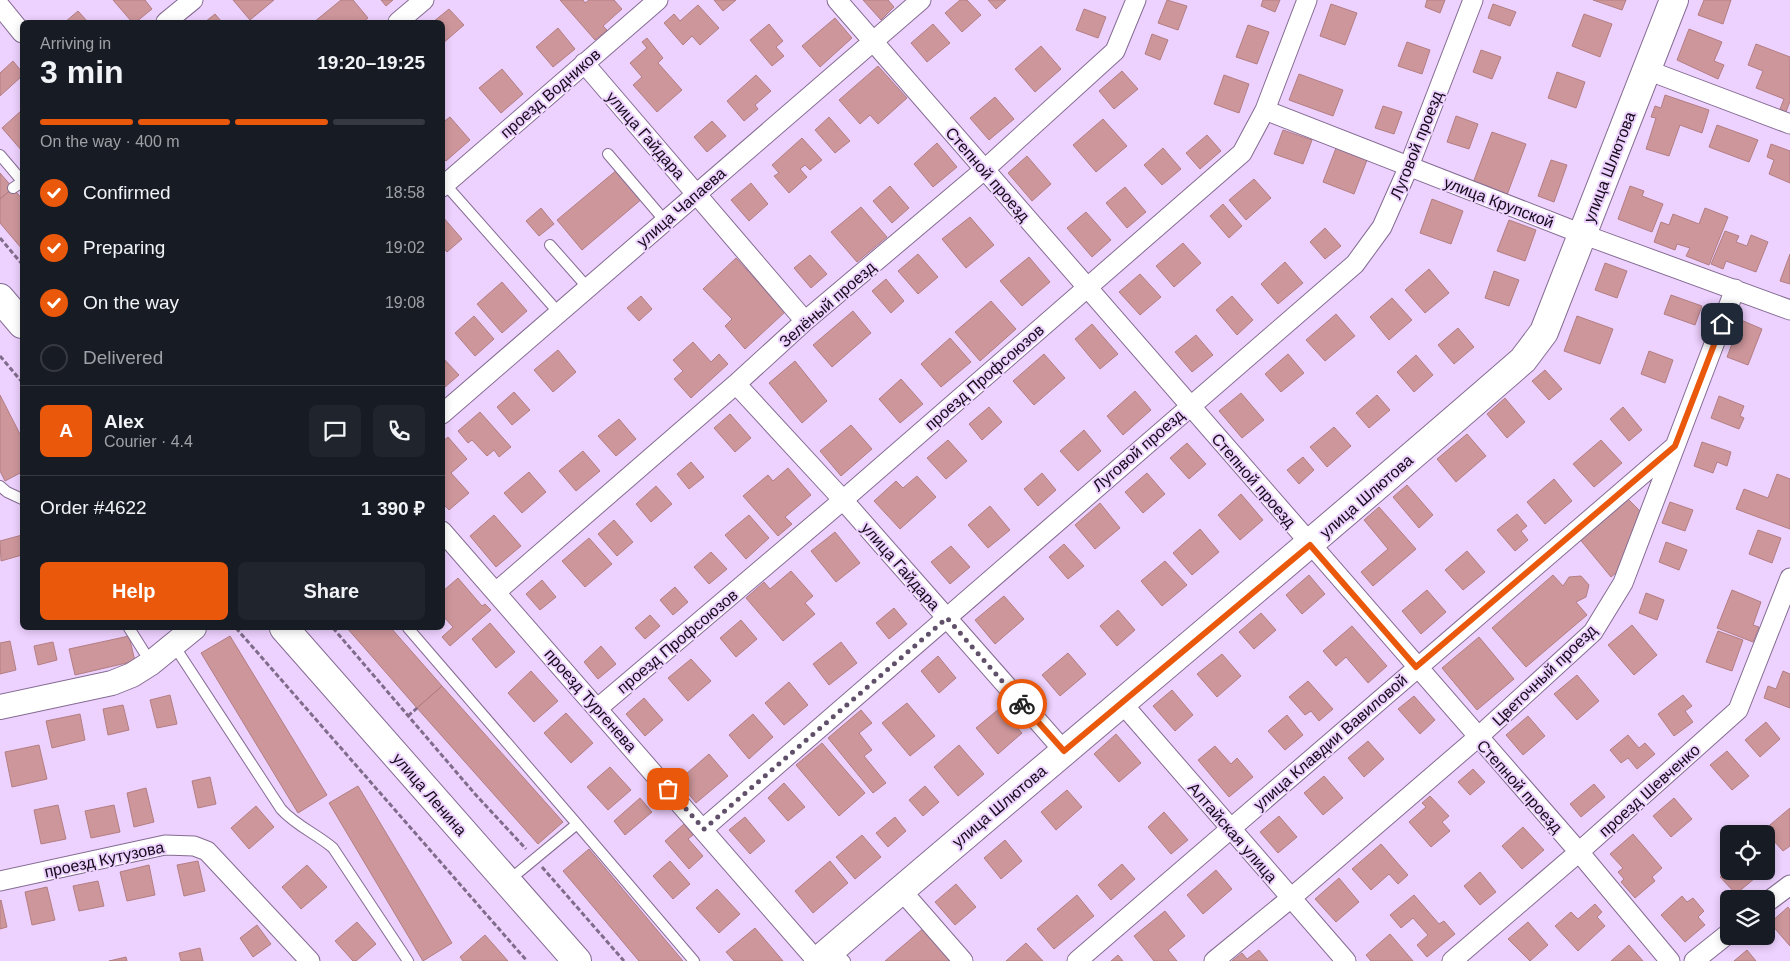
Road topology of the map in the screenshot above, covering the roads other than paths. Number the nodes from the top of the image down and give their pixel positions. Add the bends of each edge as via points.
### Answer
1 (193, 0) edge
2 (424, 0) edge
3 (658, 0) edge
4 (837, 0) edge
5 (921, 0) edge
6 (1136, 0) edge
7 (1307, 0) edge
8 (1473, 0) edge
9 (1674, 0) edge
10 (0, 6) edge
11 (168, 20) edge
12 (400, 20) edge
13 (20, 31) edge
14 (873, 42) junction
15 (584, 63) junction
16 (1647, 70) junction
17 (1265, 110) junction
18 (1790, 124) edge
19 (608, 154) dead end
20 (0, 155) edge
21 (1408, 166) junction
22 (984, 170) junction
23 (20, 179) edge
24 (20, 183) edge
25 (445, 185) edge
26 (445, 187) edge
27 (13, 188) dead end
28 (696, 194) junction
29 (665, 221) junction
30 (1582, 234) junction
31 (550, 246) dead end
32 (588, 288) junction
33 (1086, 288) junction
34 (1735, 289) junction
35 (0, 298) edge
36 (1790, 310) edge
37 (560, 312) junction
38 (805, 321) junction
39 (20, 322) edge
40 (736, 384) junction
41 (1189, 406) junction
42 (445, 411) edge
43 (1675, 446) junction
44 (0, 486) edge
45 (20, 498) edge
46 (842, 500) junction
47 (445, 534) edge
48 (1310, 545) junction
49 (1790, 578) edge
50 (496, 592) junction
51 (947, 618) junction
52 (130, 630) edge
53 (192, 630) edge
54 (286, 630) edge
55 (410, 630) edge
56 (174, 644) junction
57 (151, 663) junction
58 (1416, 667) junction
59 (1120, 702) junction
60 (0, 707) edge
61 (598, 708) junction
62 (1477, 738) junction
63 (1064, 751) junction
64 (577, 824) junction
65 (1230, 828) junction
66 (704, 829) junction
67 (1579, 852) junction
68 (0, 881) edge
69 (507, 882) junction
70 (1790, 884) edge
71 (900, 890) junction
72 (1775, 896) edge
73 (1291, 898) junction
74 (1720, 940) edge
75 (828, 958) edge
76 (310, 961) edge
77 (408, 961) edge
78 (577, 961) edge
79 (694, 961) edge
80 (963, 961) edge
81 (1077, 961) edge
82 (1214, 961) edge
83 (1346, 961) edge
84 (1452, 961) edge
85 (1670, 961) edge
86 (1694, 961) edge

1 - 11 street
2 - 12 street
3 - 15 street, проезд Водников
4 - 14 street, Степной проезд
5 - 14 street, улица Чапаева
6 - 22 street, Зелёный проезд via 1115,52
7 - 17 street, проезд Профсоюзов
8 - 21 street, Луговой проезд
9 - 16 main road, улица Шлютова
10 - 13 street
14 - 22 street, Степной проезд
14 - 28 street, улица Чапаева
15 - 25 street, проезд Водников
15 - 28 street, улица Гайдара
16 - 18 street
16 - 30 main road, улица Шлютова
17 - 21 street, улица Крупской
17 - 33 street, проезд Профсоюзов via 1242,153
19 - 29 lane
20 - 23 lane
21 - 30 street, улица Крупской
21 - 41 street, Луговой проезд via 1382,226 1355,264
22 - 33 street, Степной проезд
22 - 38 street, Зелёный проезд
24 - 27 lane
26 - 37 lane
28 - 29 street, улица Чапаева
28 - 38 street, улица Гайдара
29 - 32 street, улица Чапаева
30 - 34 street, улица Крупской
30 - 48 main road, улица Шлютова via 1544,332 1523,360
31 - 32 lane
32 - 37 street, улица Чапаева
33 - 41 street, Степной проезд
33 - 46 street, проезд Профсоюзов
34 - 36 street, улица Крупской
34 - 43 street, Цветочный проезд
35 - 39 main road
37 - 42 street, улица Чапаева
38 - 40 street, Зелёный проезд
40 - 46 street, улица Гайдара
40 - 50 street, Зелёный проезд
41 - 48 street, Степной проезд
41 - 51 street, Луговой проезд
43 - 58 street, улица Клавдии Вавиловой
43 - 62 street, Цветочный проезд via 1623,583 1593,632
44 - 45 lane
46 - 51 street, улица Гайдара
46 - 61 street, проезд Профсоюзов
47 - 50 street, проезд Тургенева
48 - 58 street, Степной проезд
48 - 59 main road, улица Шлютова
49 - 67 street, проезд Шевченко via 1738,710
50 - 61 street, проезд Тургенева
51 - 63 street, улица Гайдара
51 - 66 street, Луговой проезд
52 - 57 lane
53 - 56 street
54 - 69 main road, улица Ленина
55 - 64 lane
56 - 57 street
56 - 77 lane via 281,810 333,848
57 - 60 street via 112,683
58 - 62 street, Степной проезд
58 - 65 street, улица Клавдии Вавиловой
59 - 63 main road, улица Шлютова
59 - 65 street, Алтайская улица
61 - 66 street, проезд Тургенева
62 - 67 street, Степной проезд
62 - 73 street, Цветочный проезд
63 - 71 main road, улица Шлютова
64 - 69 lane
64 - 79 lane
65 - 73 street, Алтайская улица
65 - 81 street, улица Клавдии Вавиловой
66 - 75 street, проезд Тургенева
67 - 84 street, проезд Шевченко
67 - 85 street, Степной проезд
68 - 76 street, проезд Кутузова via 165,845 194,846 207,851
69 - 78 main road, улица Ленина
70 - 72 street
71 - 75 main road, улица Шлютова
71 - 80 street
73 - 82 street, Цветочный проезд
73 - 83 street, Алтайская улица
74 - 86 street

